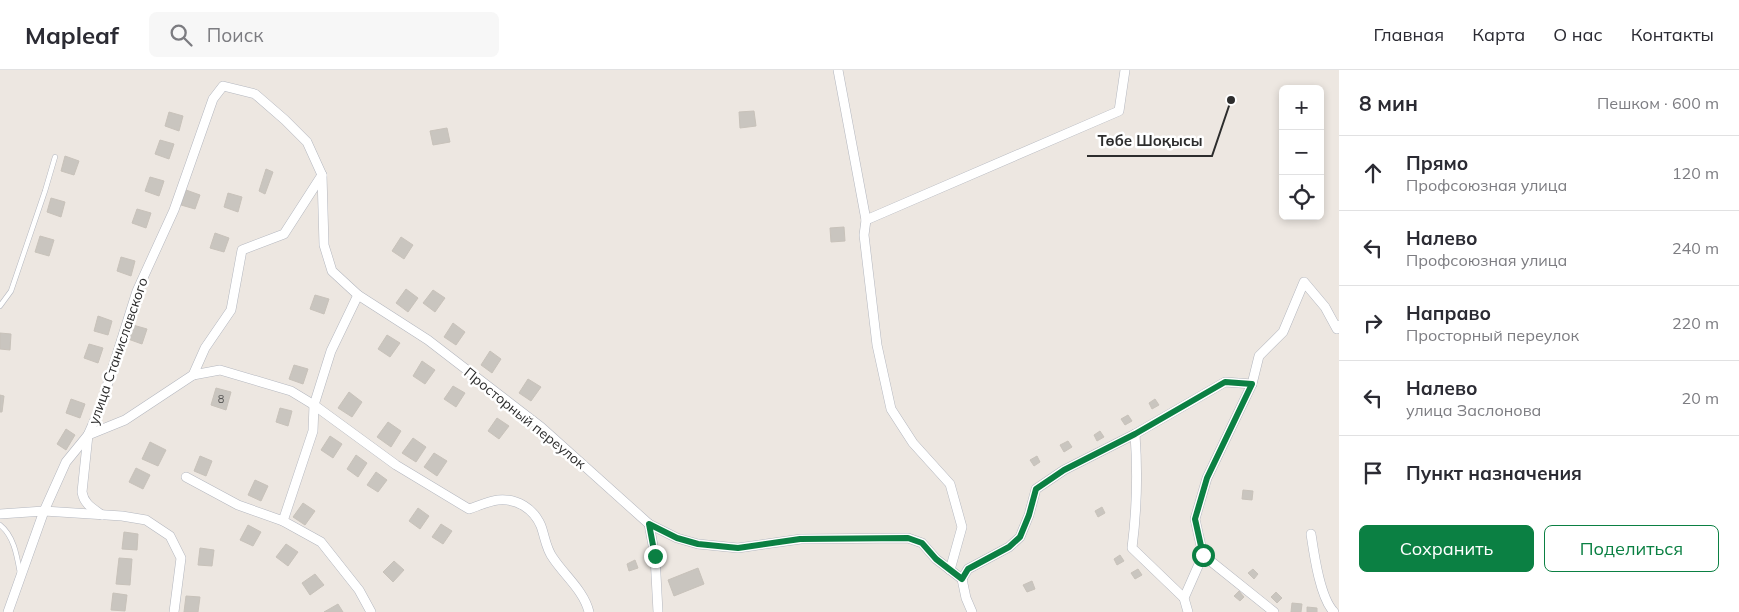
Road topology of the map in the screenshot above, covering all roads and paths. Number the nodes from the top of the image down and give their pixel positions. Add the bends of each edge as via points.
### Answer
1 (838, 70) edge
2 (1125, 70) edge
3 (223, 86) joint
4 (55, 157) dead end
5 (322, 175) junction
6 (866, 220) junction
7 (358, 295) junction
8 (0, 306) edge
9 (1339, 325) edge
10 (193, 375) junction
11 (1252, 384) junction
12 (314, 405) junction
13 (1135, 434) junction
14 (88, 435) junction
15 (186, 477) dead end
16 (44, 511) junction
17 (0, 514) edge
18 (102, 515) junction
19 (284, 522) junction
20 (649, 524) junction
21 (0, 525) edge
22 (1312, 534) dead end
23 (1203, 555) junction
24 (950, 570) junction
25 (20, 577) junction
26 (962, 579) junction
27 (1184, 598) junction
28 (8, 612) edge
29 (174, 612) edge
30 (371, 612) edge
31 (589, 612) edge
32 (658, 612) edge
33 (972, 612) edge
34 (1188, 612) edge
35 (1274, 612) edge
36 (1334, 612) edge

1 - 6 street
2 - 6 street via 1119,111
3 - 5 street, Просторный переулок via 255,94 285,120 307,142
3 - 14 street, улица Станиславского via 213,99 174,210 137,291 100,408
4 - 8 lane via 11,291
5 - 7 street, Просторный переулок via 324,245 332,271
5 - 10 street via 284,234 242,250 231,310 205,348
6 - 24 street via 864,235 877,345 891,409 913,443 950,484 962,527
7 - 12 street via 331,351
7 - 20 street, Просторный переулок via 428,340 541,427
9 - 11 street via 1337,329 1325,307 1304,282 1283,332 1259,356
10 - 12 street via 220,370 291,391
10 - 14 street via 125,420
11 - 13 street via 1225,382
11 - 23 street via 1207,478 1195,519
12 - 19 street via 313,431
12 - 31 street via 396,465 469,509 497,500 521,503 540,524 550,555 577,588
13 - 26 street via 1064,470 1036,489 1020,537 1009,547 968,569
13 - 27 street via 1137,515 1132,548
14 - 16 street, улица Станиславского via 66,462
14 - 18 street via 83,499
15 - 19 street via 238,505
16 - 17 street
16 - 18 street
16 - 25 street, улица Станиславского
18 - 29 street via 146,520 170,536 181,558
19 - 30 street via 321,542 359,590
20 - 24 street, Просторный переулок via 698,544 738,548 800,539 908,538 922,543
20 - 32 street via 655,556
21 - 25 lane via 7,531 16,553
22 - 36 street via 1327,605
23 - 27 street
23 - 35 street
24 - 26 street, Просторный переулок
25 - 28 street, улица Станиславского
26 - 33 street
27 - 34 street

